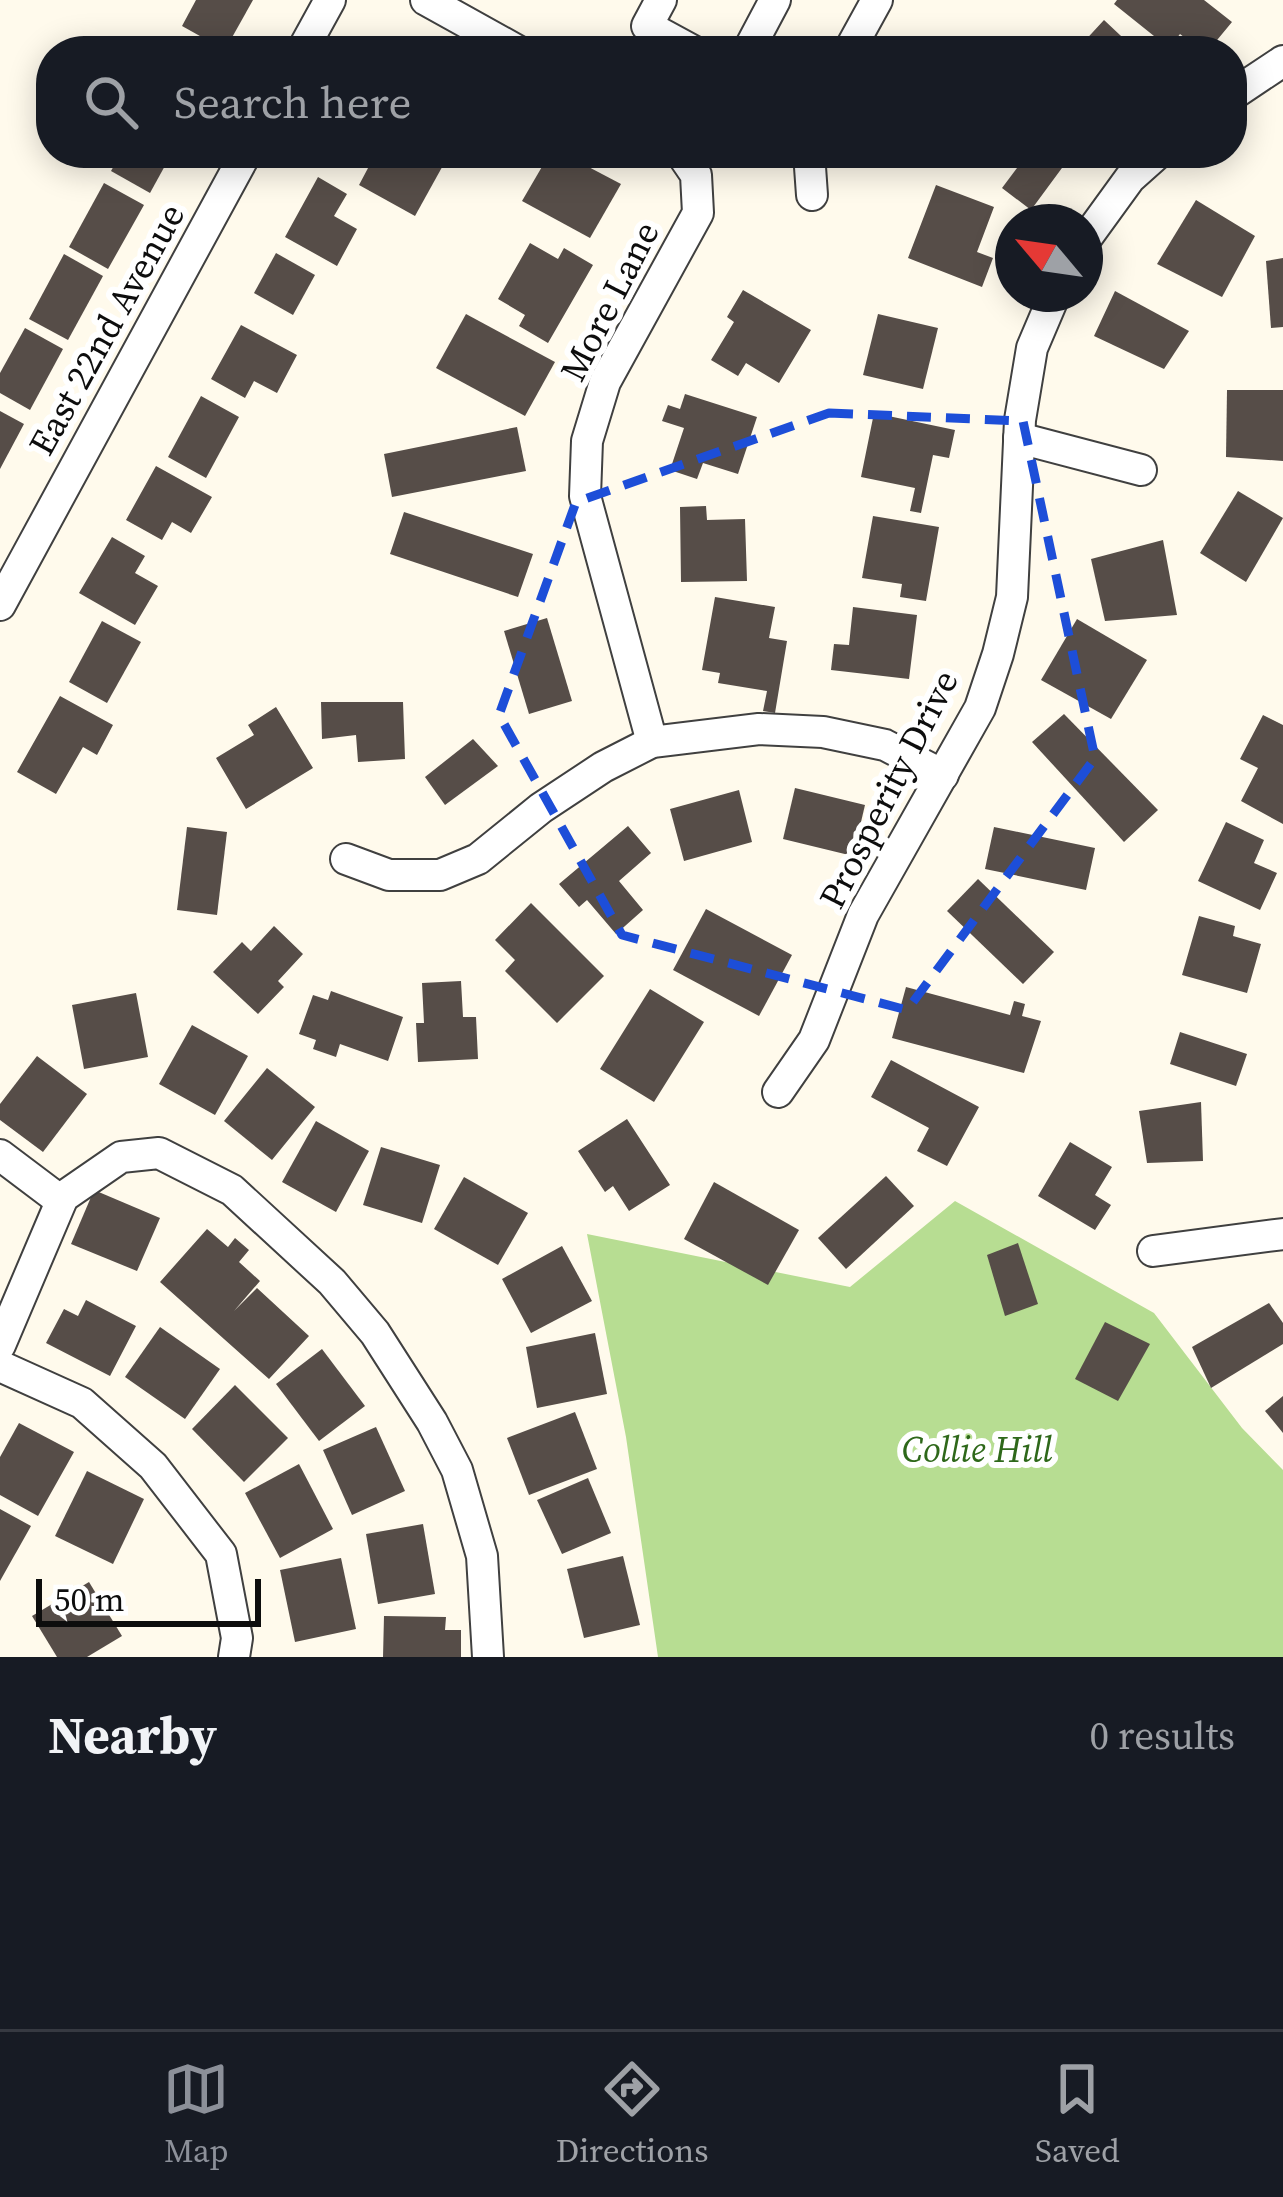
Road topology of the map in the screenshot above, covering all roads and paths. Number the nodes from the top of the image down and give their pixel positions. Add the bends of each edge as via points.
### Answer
1 (330, 0) edge
2 (426, 0) edge
3 (661, 0) edge
4 (775, 0) edge
5 (877, 0) edge
6 (310, 36) edge
7 (491, 36) edge
8 (665, 36) edge
9 (756, 36) edge
10 (857, 36) edge
11 (1279, 73) edge
12 (1247, 88) edge
13 (238, 168) edge
14 (689, 168) edge
15 (810, 168) edge
16 (1141, 168) edge
17 (812, 195) dead end
18 (1103, 215) edge
19 (1047, 312) edge
20 (1019, 438) junction
21 (1141, 470) dead end
22 (0, 605) edge
23 (652, 742) junction
24 (944, 775) junction
25 (346, 859) dead end
26 (778, 1093) dead end
27 (0, 1155) edge
28 (61, 1201) junction
29 (1283, 1234) edge
30 (1153, 1251) dead end
31 (0, 1346) edge
32 (0, 1366) edge
33 (234, 1657) edge
34 (488, 1657) edge

1 - 6 street
2 - 7 street
3 - 8 street via 646,26
4 - 9 street
5 - 10 street
11 - 12 street
13 - 22 street, East 22nd Avenue
14 - 23 street, More Lane via 698,213 605,382 587,441 585,496
15 - 17 street
16 - 18 street
19 - 20 street, Prosperity Drive via 1032,348
20 - 21 street
20 - 24 street, Prosperity Drive via 1012,597 980,708
23 - 24 street via 759,729 823,731 885,745
23 - 25 street via 542,808 478,859 440,874 389,874
24 - 26 street, Prosperity Drive via 863,915 814,1040
27 - 28 street
28 - 31 street
28 - 34 street via 121,1157 159,1153 232,1190 332,1282 375,1334 457,1470 482,1556
29 - 30 street
32 - 33 street via 82,1403 153,1466 221,1555

